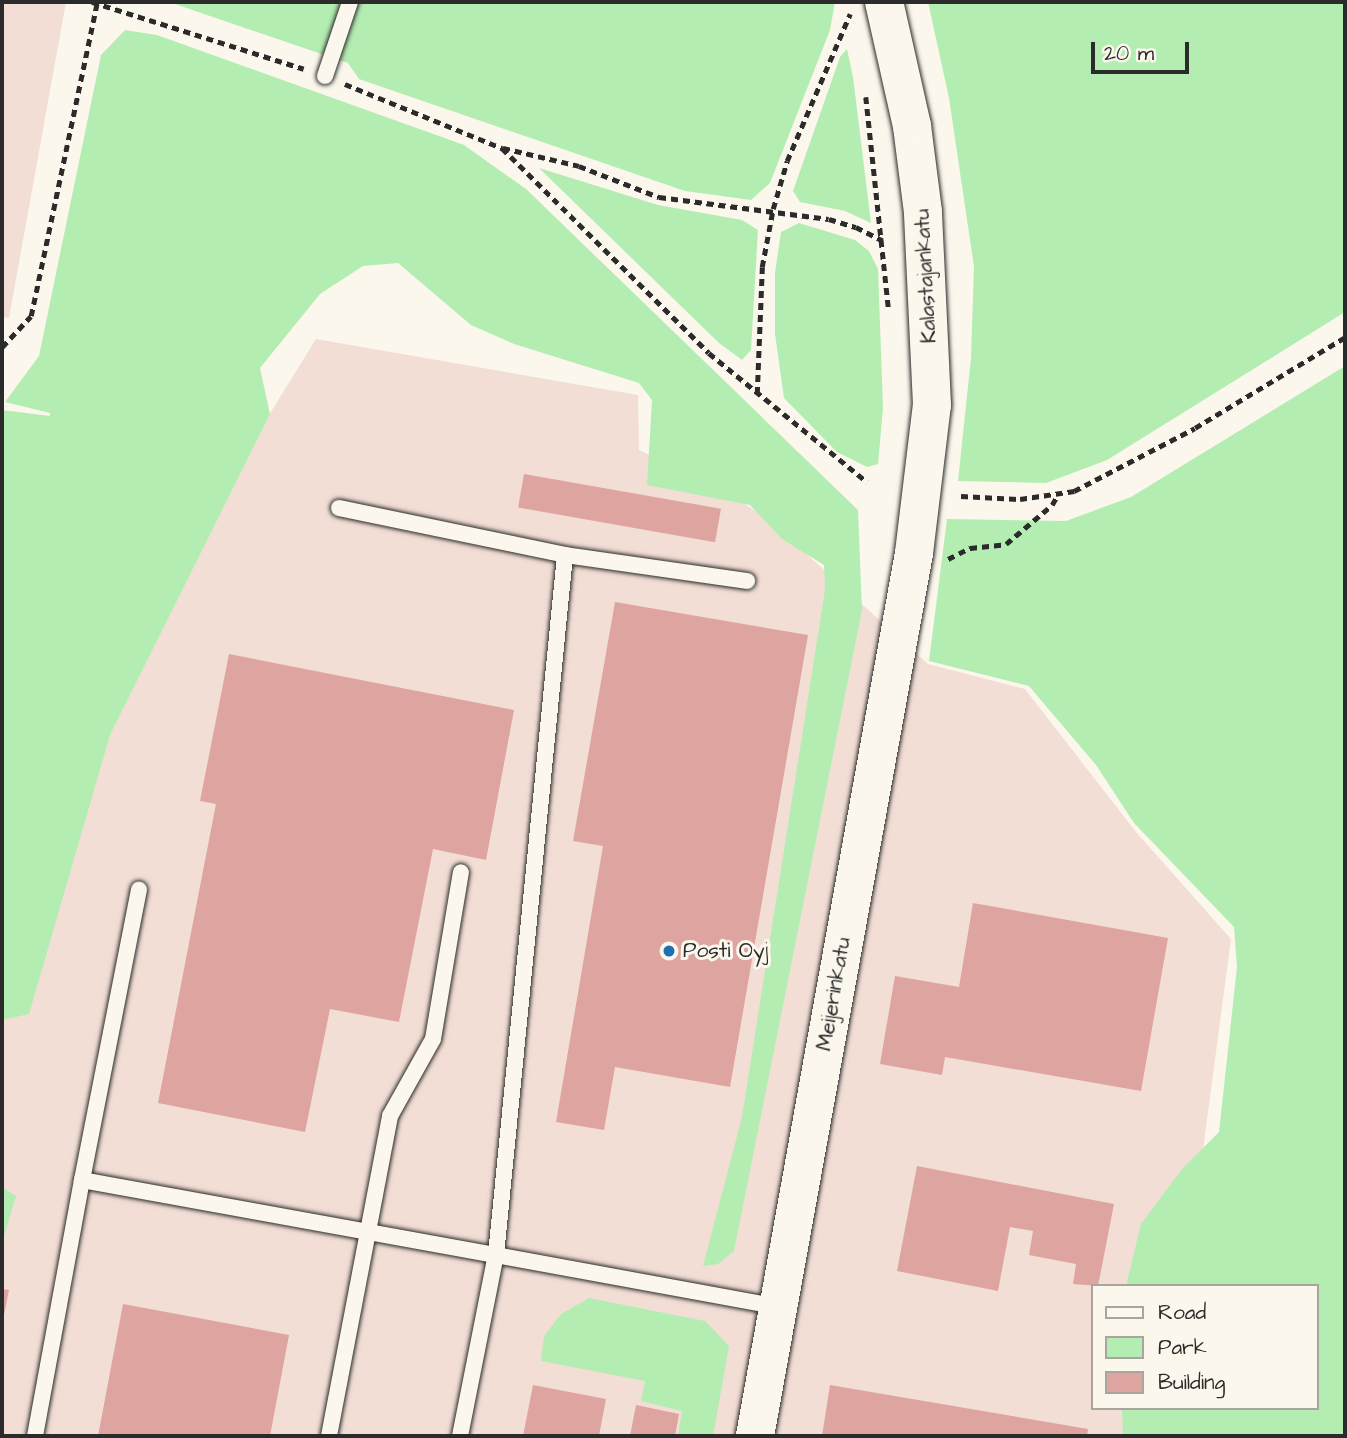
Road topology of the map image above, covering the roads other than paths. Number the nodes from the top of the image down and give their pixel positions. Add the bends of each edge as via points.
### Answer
1 (350, 2) edge
2 (867, 7) edge
3 (325, 76) road end
4 (339, 508) dead end
5 (565, 555) junction
6 (912, 566) joint
7 (747, 581) dead end
8 (461, 872) dead end
9 (139, 890) dead end
10 (82, 1180) junction
11 (368, 1232) junction
12 (496, 1255) junction
13 (778, 1307) junction
14 (35, 1436) edge
15 (329, 1436) edge
16 (460, 1436) edge
17 (755, 1436) edge

1 - 3 lane
2 - 6 street, Kalastajankatu via 912,126 928,294 932,405
4 - 5 lane
5 - 7 lane
5 - 12 lane
6 - 13 street, Meijerinkatu
8 - 11 lane via 433,1040 390,1116
9 - 10 lane
10 - 11 lane
10 - 14 lane
11 - 12 lane
11 - 15 lane
12 - 13 lane
12 - 16 lane
13 - 17 street, Meijerinkatu

